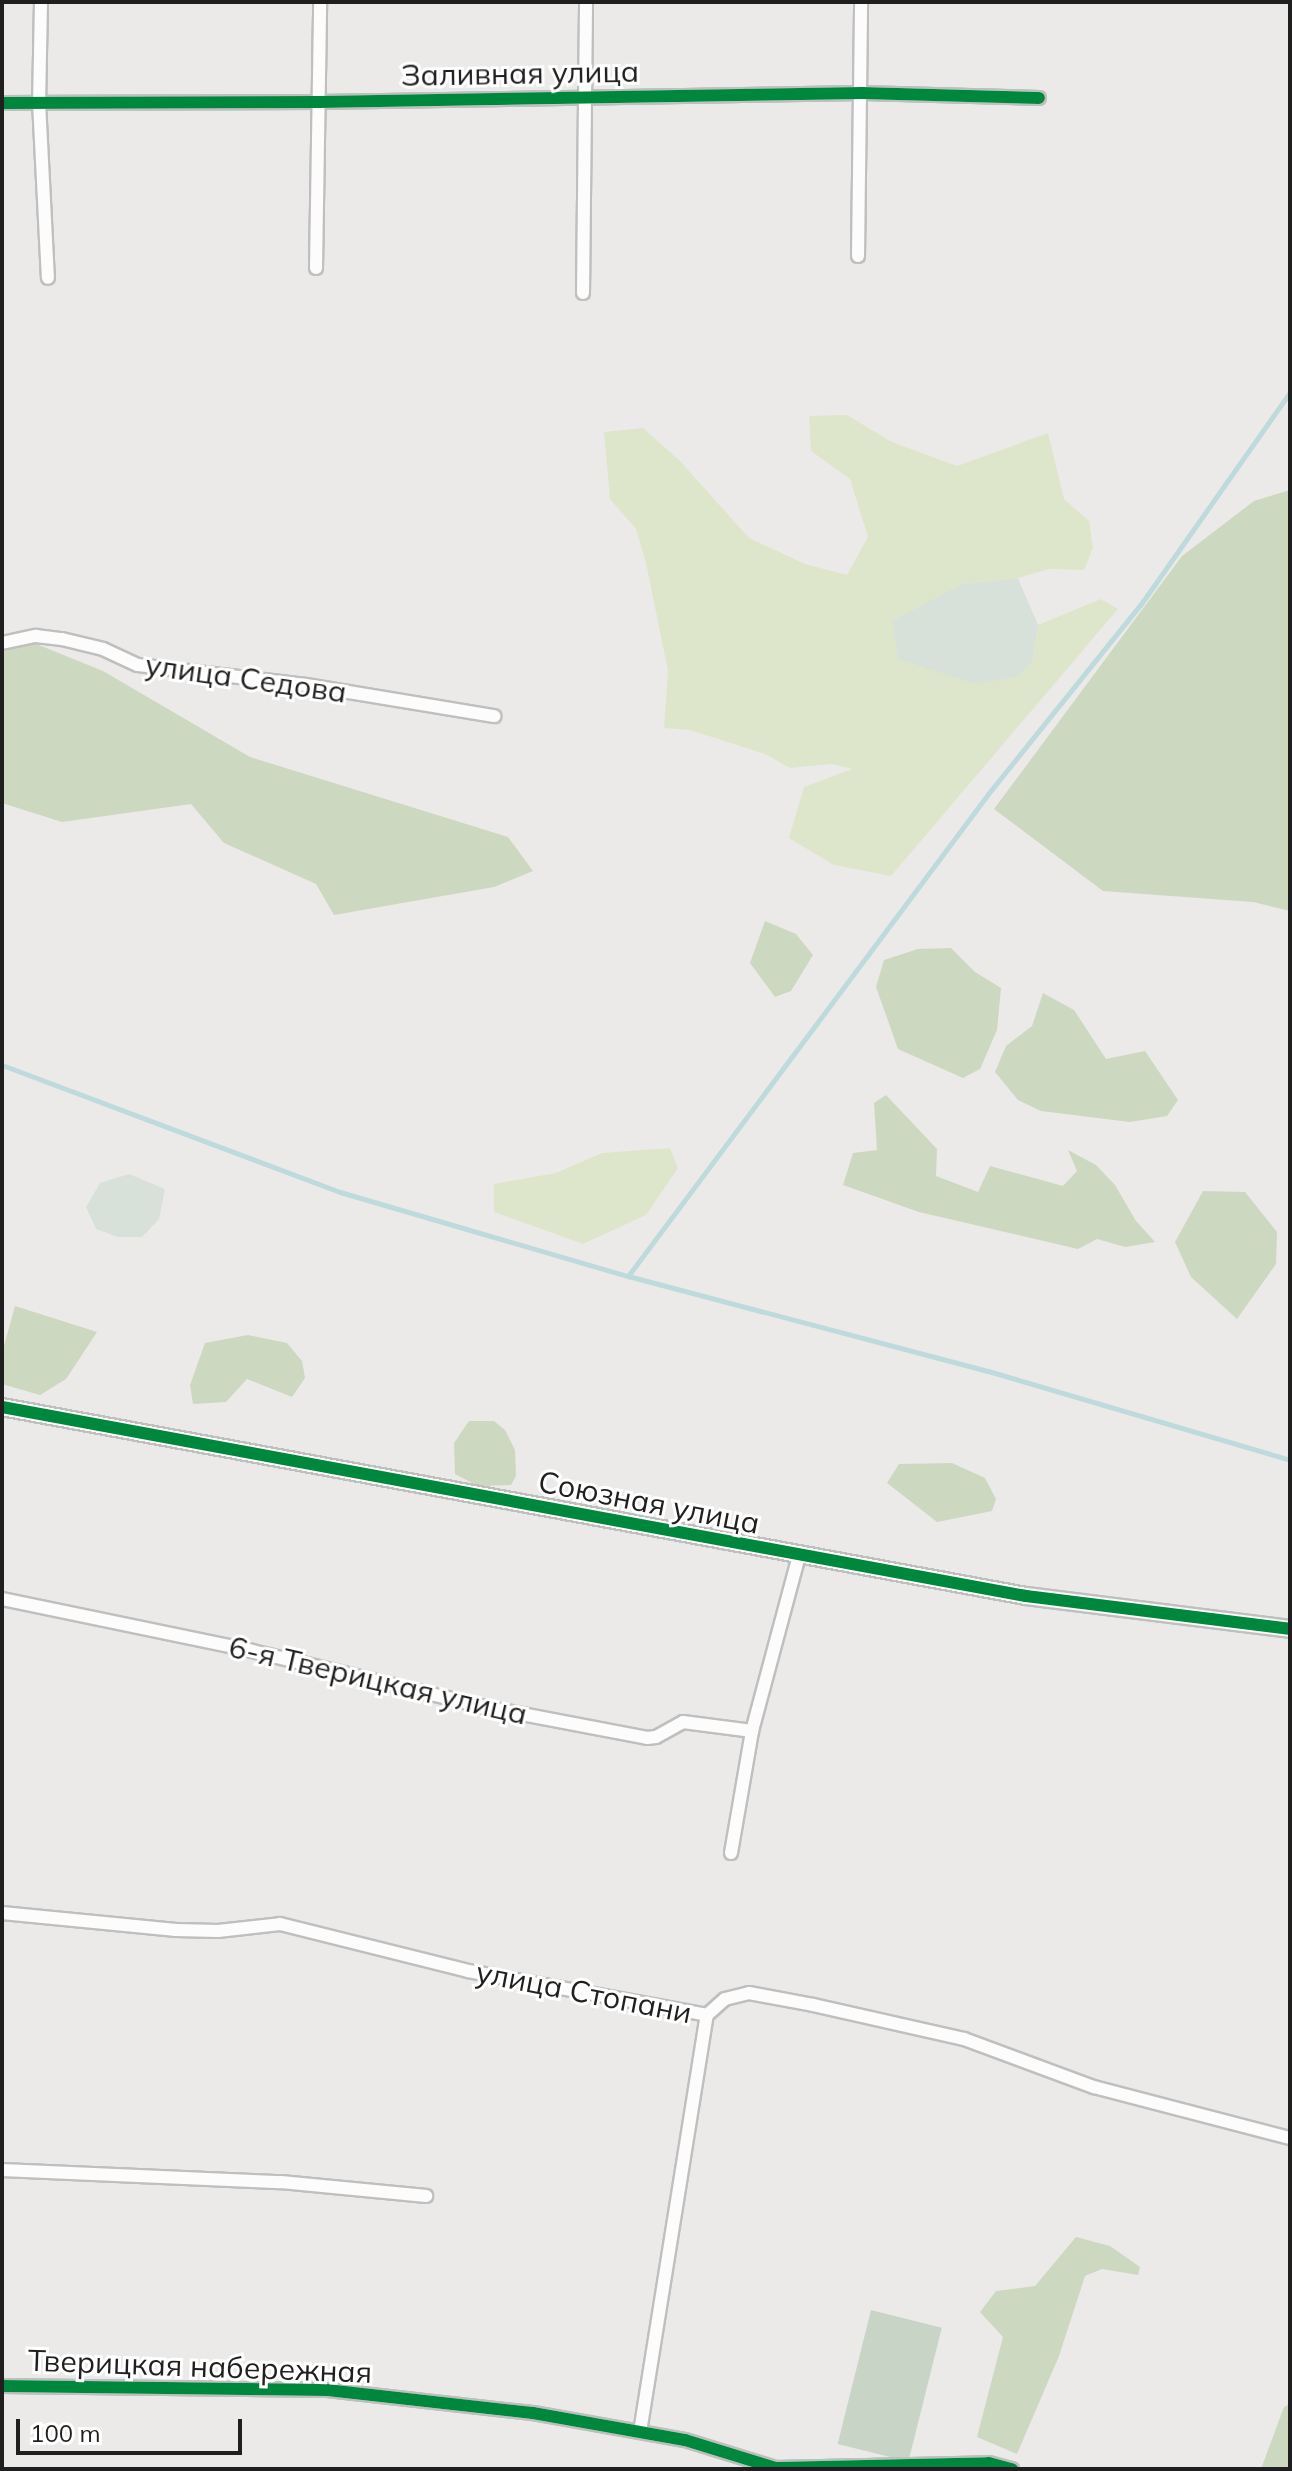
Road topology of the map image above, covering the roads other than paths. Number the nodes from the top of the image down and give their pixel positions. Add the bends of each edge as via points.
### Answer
1 (41, 2) edge
2 (320, 2) edge
3 (586, 2) edge
4 (861, 2) edge
5 (862, 93) junction
6 (584, 98) junction
7 (1039, 98) dead end
8 (39, 102) junction
9 (319, 102) junction
10 (2, 103) edge
11 (858, 256) dead end
12 (316, 268) dead end
13 (48, 278) dead end
14 (583, 293) dead end
15 (2, 643) edge
16 (494, 716) dead end
17 (2, 1407) edge
18 (799, 1556) junction
19 (2, 1599) edge
20 (1290, 1629) edge
21 (752, 1731) junction
22 (731, 1853) dead end
23 (2, 1913) edge
24 (707, 2015) junction
25 (1290, 2138) edge
26 (2, 2170) edge
27 (426, 2196) dead end
28 (2, 2386) edge
29 (640, 2432) junction
30 (776, 2468) edge
31 (832, 2468) edge
32 (1012, 2469) edge

1 - 8 street
2 - 9 street
3 - 6 street
4 - 5 street
5 - 6 street, Заливная улица
5 - 7 street, Заливная улица
5 - 11 street
6 - 9 street, Заливная улица
6 - 14 street
8 - 9 street, Заливная улица
8 - 10 street, Заливная улица
8 - 13 street
9 - 12 street
15 - 16 street, улица Седова via 36,636 62,639 138,665 306,685
17 - 18 street, Союзная улица
18 - 20 street, Союзная улица via 1026,1596
18 - 21 street
19 - 21 street, 6-я Тверицкая улица via 647,1738 683,1722
21 - 22 street
23 - 24 street, улица Стопани via 190,1930 280,1924 468,1971
24 - 25 street, улица Стопани via 725,1999 749,1993 813,2005 964,2039 1094,2087
24 - 29 street
26 - 27 street via 281,2182
28 - 29 street, Тверицкая набережная via 327,2390 533,2413
29 - 30 street, Тверицкая набережная
30 - 31 street, Тверицкая набережная
31 - 32 street, Тверицкая набережная via 989,2463

